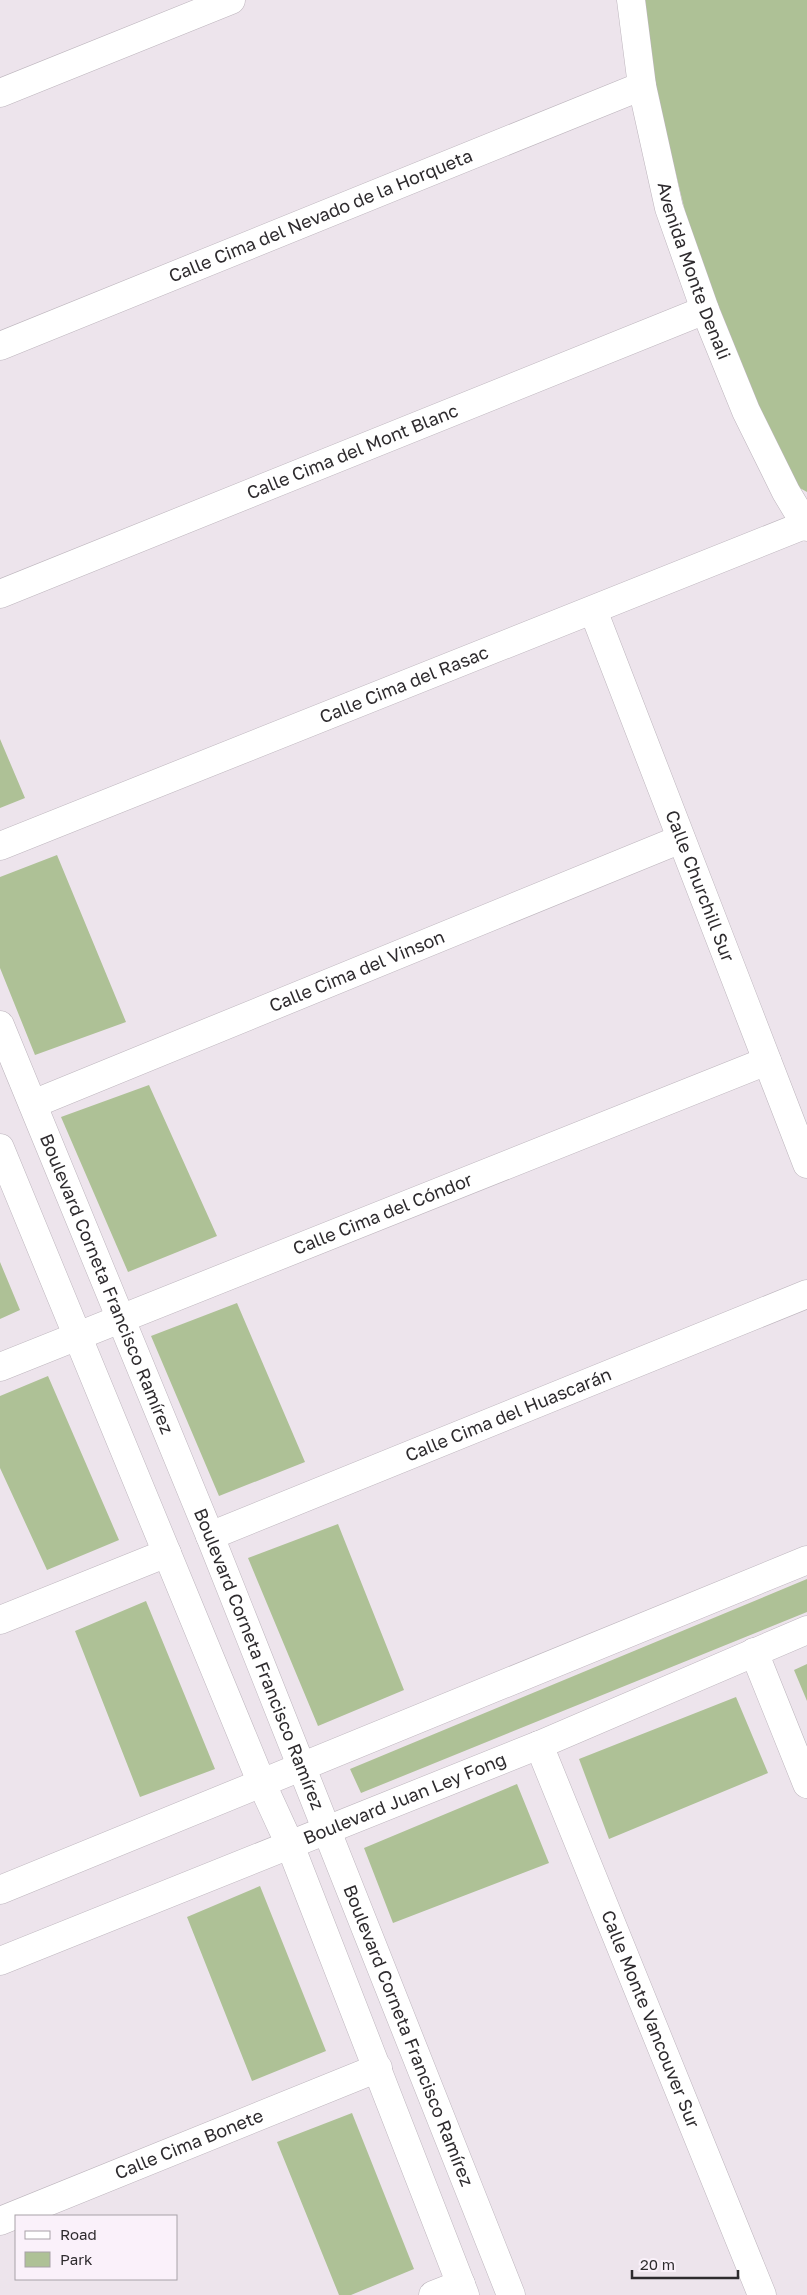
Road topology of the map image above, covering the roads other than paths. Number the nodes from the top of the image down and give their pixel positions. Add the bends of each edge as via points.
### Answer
1 (231, 0) edge
2 (631, 0) edge
3 (642, 86) junction
4 (0, 93) edge
5 (705, 310) junction
6 (0, 346) edge
7 (807, 525) edge
8 (0, 594) edge
9 (593, 610) junction
10 (682, 839) junction
11 (0, 846) edge
12 (0, 1025) edge
13 (767, 1060) junction
14 (33, 1104) junction
15 (0, 1148) edge
16 (807, 1164) edge
17 (807, 1294) edge
18 (122, 1318) junction
19 (78, 1336) junction
20 (0, 1367) edge
21 (210, 1536) junction
22 (167, 1553) junction
23 (807, 1560) edge
24 (0, 1620) edge
25 (807, 1630) edge
26 (754, 1652) junction
27 (539, 1745) junction
28 (301, 1768) junction
29 (262, 1784) junction
30 (807, 1784) edge
31 (326, 1830) junction
32 (290, 1845) junction
33 (0, 1890) edge
34 (0, 1962) edge
35 (378, 2068) junction
36 (0, 2221) edge
37 (463, 2290) edge
38 (434, 2295) edge
39 (511, 2295) edge
40 (762, 2295) edge

1 - 4 street
2 - 3 street, Avenida Monte Denali
3 - 5 street, Avenida Monte Denali via 668,208
3 - 6 street, Calle Cima del Nevado de la Horqueta
5 - 7 street, Avenida Monte Denali via 746,411 786,492
5 - 8 street, Calle Cima del Mont Blanc
7 - 9 street, Calle Cima del Rasac
9 - 10 street, Calle Churchill Sur
9 - 11 street, Calle Cima del Rasac
10 - 13 street, Calle Churchill Sur
10 - 14 street, Calle Cima del Vinson
12 - 14 street, Boulevard Corneta Francisco Ramírez
13 - 16 street, Calle Churchill Sur
13 - 18 street, Calle Cima del Cóndor
14 - 18 street, Boulevard Corneta Francisco Ramírez
15 - 19 street
17 - 21 street, Calle Cima del Huascarán
18 - 19 street, Calle Cima del Cóndor
18 - 21 street, Boulevard Corneta Francisco Ramírez
19 - 20 street, Calle Cima del Cóndor
19 - 22 street
21 - 28 street, Boulevard Corneta Francisco Ramírez
22 - 24 street
22 - 29 street
23 - 28 street
25 - 26 street, Boulevard Juan Ley Fong
26 - 27 street, Boulevard Juan Ley Fong
26 - 30 street
27 - 31 street, Boulevard Juan Ley Fong
27 - 40 street, Calle Monte Vancouver Sur
28 - 29 street
28 - 31 street, Boulevard Corneta Francisco Ramírez
29 - 32 street
29 - 33 street
31 - 32 street, Boulevard Juan Ley Fong
31 - 39 street, Boulevard Corneta Francisco Ramírez
32 - 34 street, Boulevard Juan Ley Fong
32 - 35 street
35 - 36 street, Calle Cima Bonete
35 - 37 street
37 - 38 street

